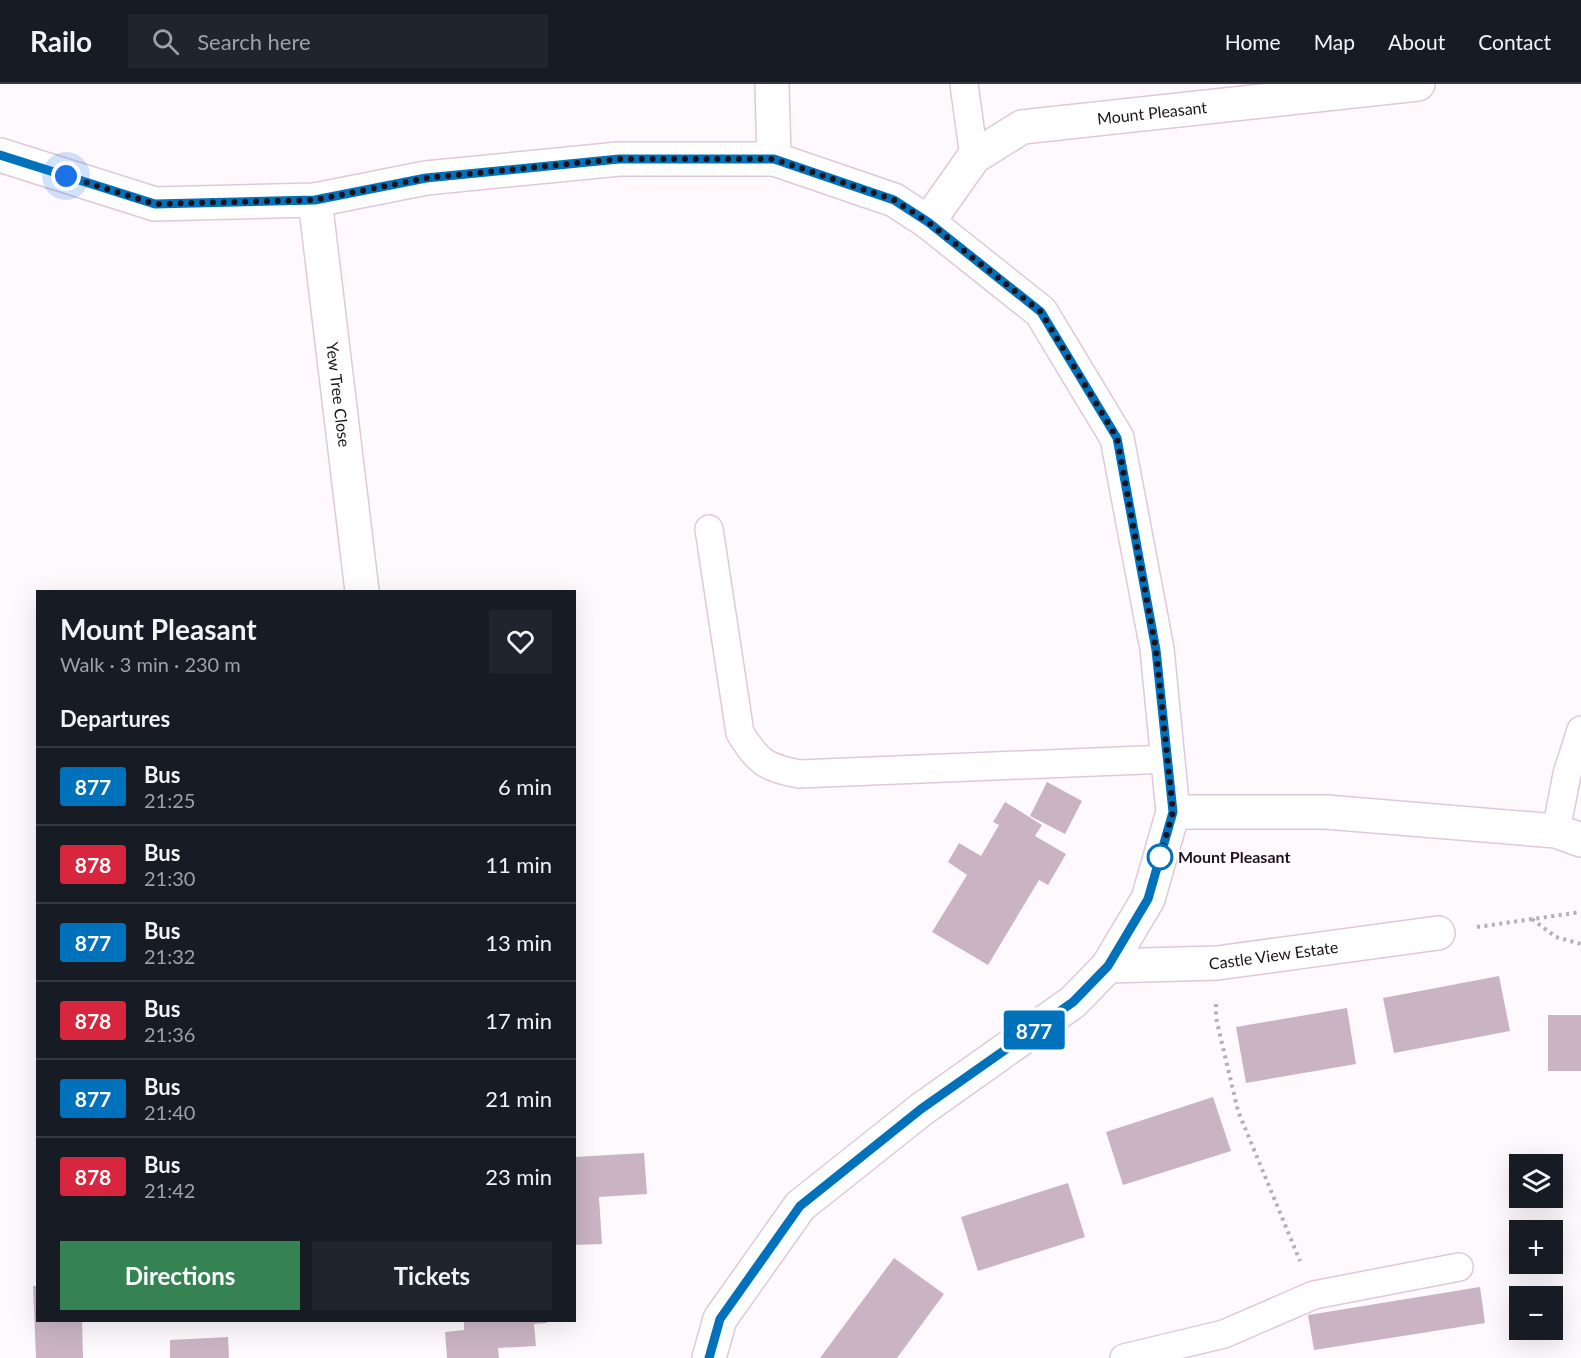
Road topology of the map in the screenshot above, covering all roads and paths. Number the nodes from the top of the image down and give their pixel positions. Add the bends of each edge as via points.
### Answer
1 (772, 84) edge
2 (964, 84) edge
3 (1418, 84) edge
4 (0, 155) edge
5 (974, 157) junction
6 (774, 159) junction
7 (315, 200) junction
8 (928, 222) junction
9 (709, 529) dead end
10 (362, 590) edge
11 (1581, 730) edge
12 (1168, 759) junction
13 (1173, 812) junction
14 (1568, 836) edge
15 (1581, 912) edge
16 (1532, 919) junction
17 (1438, 933) joint
18 (1581, 944) edge
19 (1217, 963) junction
20 (1108, 966) junction
21 (1459, 1268) dead end
22 (1314, 1295) junction
23 (709, 1358) edge
24 (1124, 1358) edge

1 - 6 street
2 - 5 lane
3 - 5 street, Mount Pleasant via 1022,127
4 - 7 street via 155,204
5 - 8 street, Mount Pleasant
6 - 7 street via 619,159 426,178
6 - 8 street via 894,200
7 - 10 street, Yew Tree Close
8 - 12 street via 1041,312 1117,438 1156,650
9 - 12 lane via 740,734 755,757 774,769 799,774
11 - 14 lane via 1567,774
12 - 13 street
13 - 14 street via 1326,812
13 - 20 street via 1148,899
15 - 16 path
16 - 17 path
16 - 18 path via 1556,937
17 - 19 street, Castle View Estate
19 - 20 street, Castle View Estate
19 - 22 path via 1216,1018 1238,1111
20 - 23 street via 1073,1002 921,1109 800,1206 720,1319
21 - 22 lane
22 - 24 lane via 1224,1334

